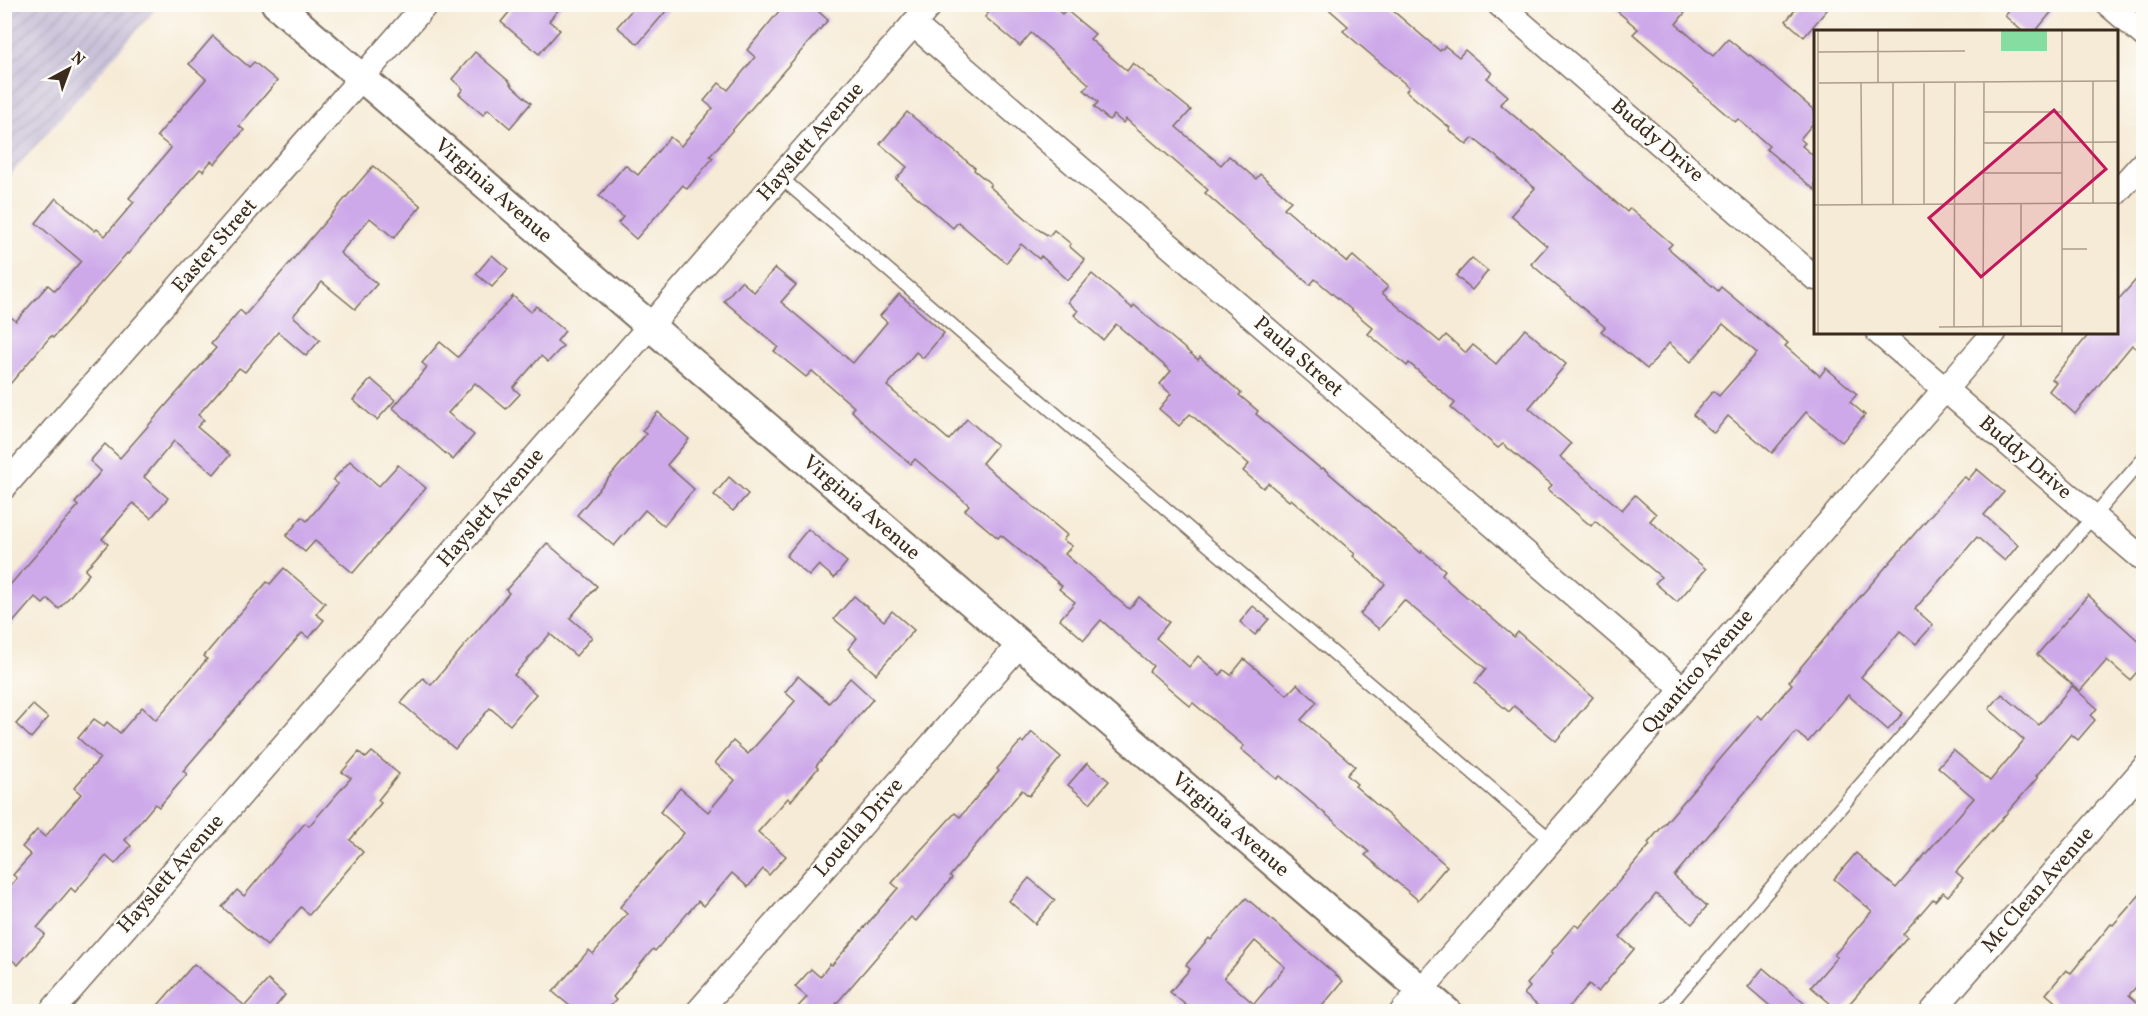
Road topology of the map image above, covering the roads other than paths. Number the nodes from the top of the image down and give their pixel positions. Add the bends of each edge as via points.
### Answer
1 (276, 4) edge
2 (426, 4) edge
3 (931, 4) edge
4 (1499, 4) edge
5 (2108, 4) edge
6 (913, 24) junction
7 (2144, 35) edge
8 (362, 79) junction
9 (2144, 162) edge
10 (780, 177) junction
11 (2118, 191) edge
12 (1814, 277) edge
13 (650, 326) junction
14 (1880, 334) edge
15 (1993, 334) edge
16 (1945, 390) junction
17 (2144, 458) edge
18 (4, 487) edge
19 (2092, 516) junction
20 (2144, 560) edge
21 (1020, 644) junction
22 (1683, 689) junction
23 (2144, 768) edge
24 (1551, 840) junction
25 (1421, 989) junction
26 (51, 1011) edge
27 (699, 1011) edge
28 (1402, 1011) edge
29 (1447, 1011) edge
30 (1663, 1011) edge
31 (1932, 1011) edge

1 - 8 street, Virginia Avenue
2 - 8 street, Easter Street
3 - 6 street, Hayslett Avenue
4 - 12 street, Buddy Drive
5 - 7 street
6 - 10 street, Hayslett Avenue
6 - 22 street, Paula Street
8 - 13 street, Virginia Avenue
8 - 18 street, Easter Street
9 - 11 street
10 - 13 street, Hayslett Avenue
10 - 24 lane
13 - 21 street, Virginia Avenue
13 - 26 street, Hayslett Avenue
14 - 16 street, Buddy Drive
15 - 16 street, Quantico Avenue
16 - 19 street, Buddy Drive
16 - 22 street, Quantico Avenue
17 - 19 lane
19 - 20 street, Buddy Drive
19 - 30 lane
21 - 25 street, Virginia Avenue
21 - 27 street, Louella Drive
22 - 24 street, Quantico Avenue
23 - 31 street, Mc Clean Avenue
24 - 25 street, Quantico Avenue
25 - 28 street, Quantico Avenue
25 - 29 street, Virginia Avenue

